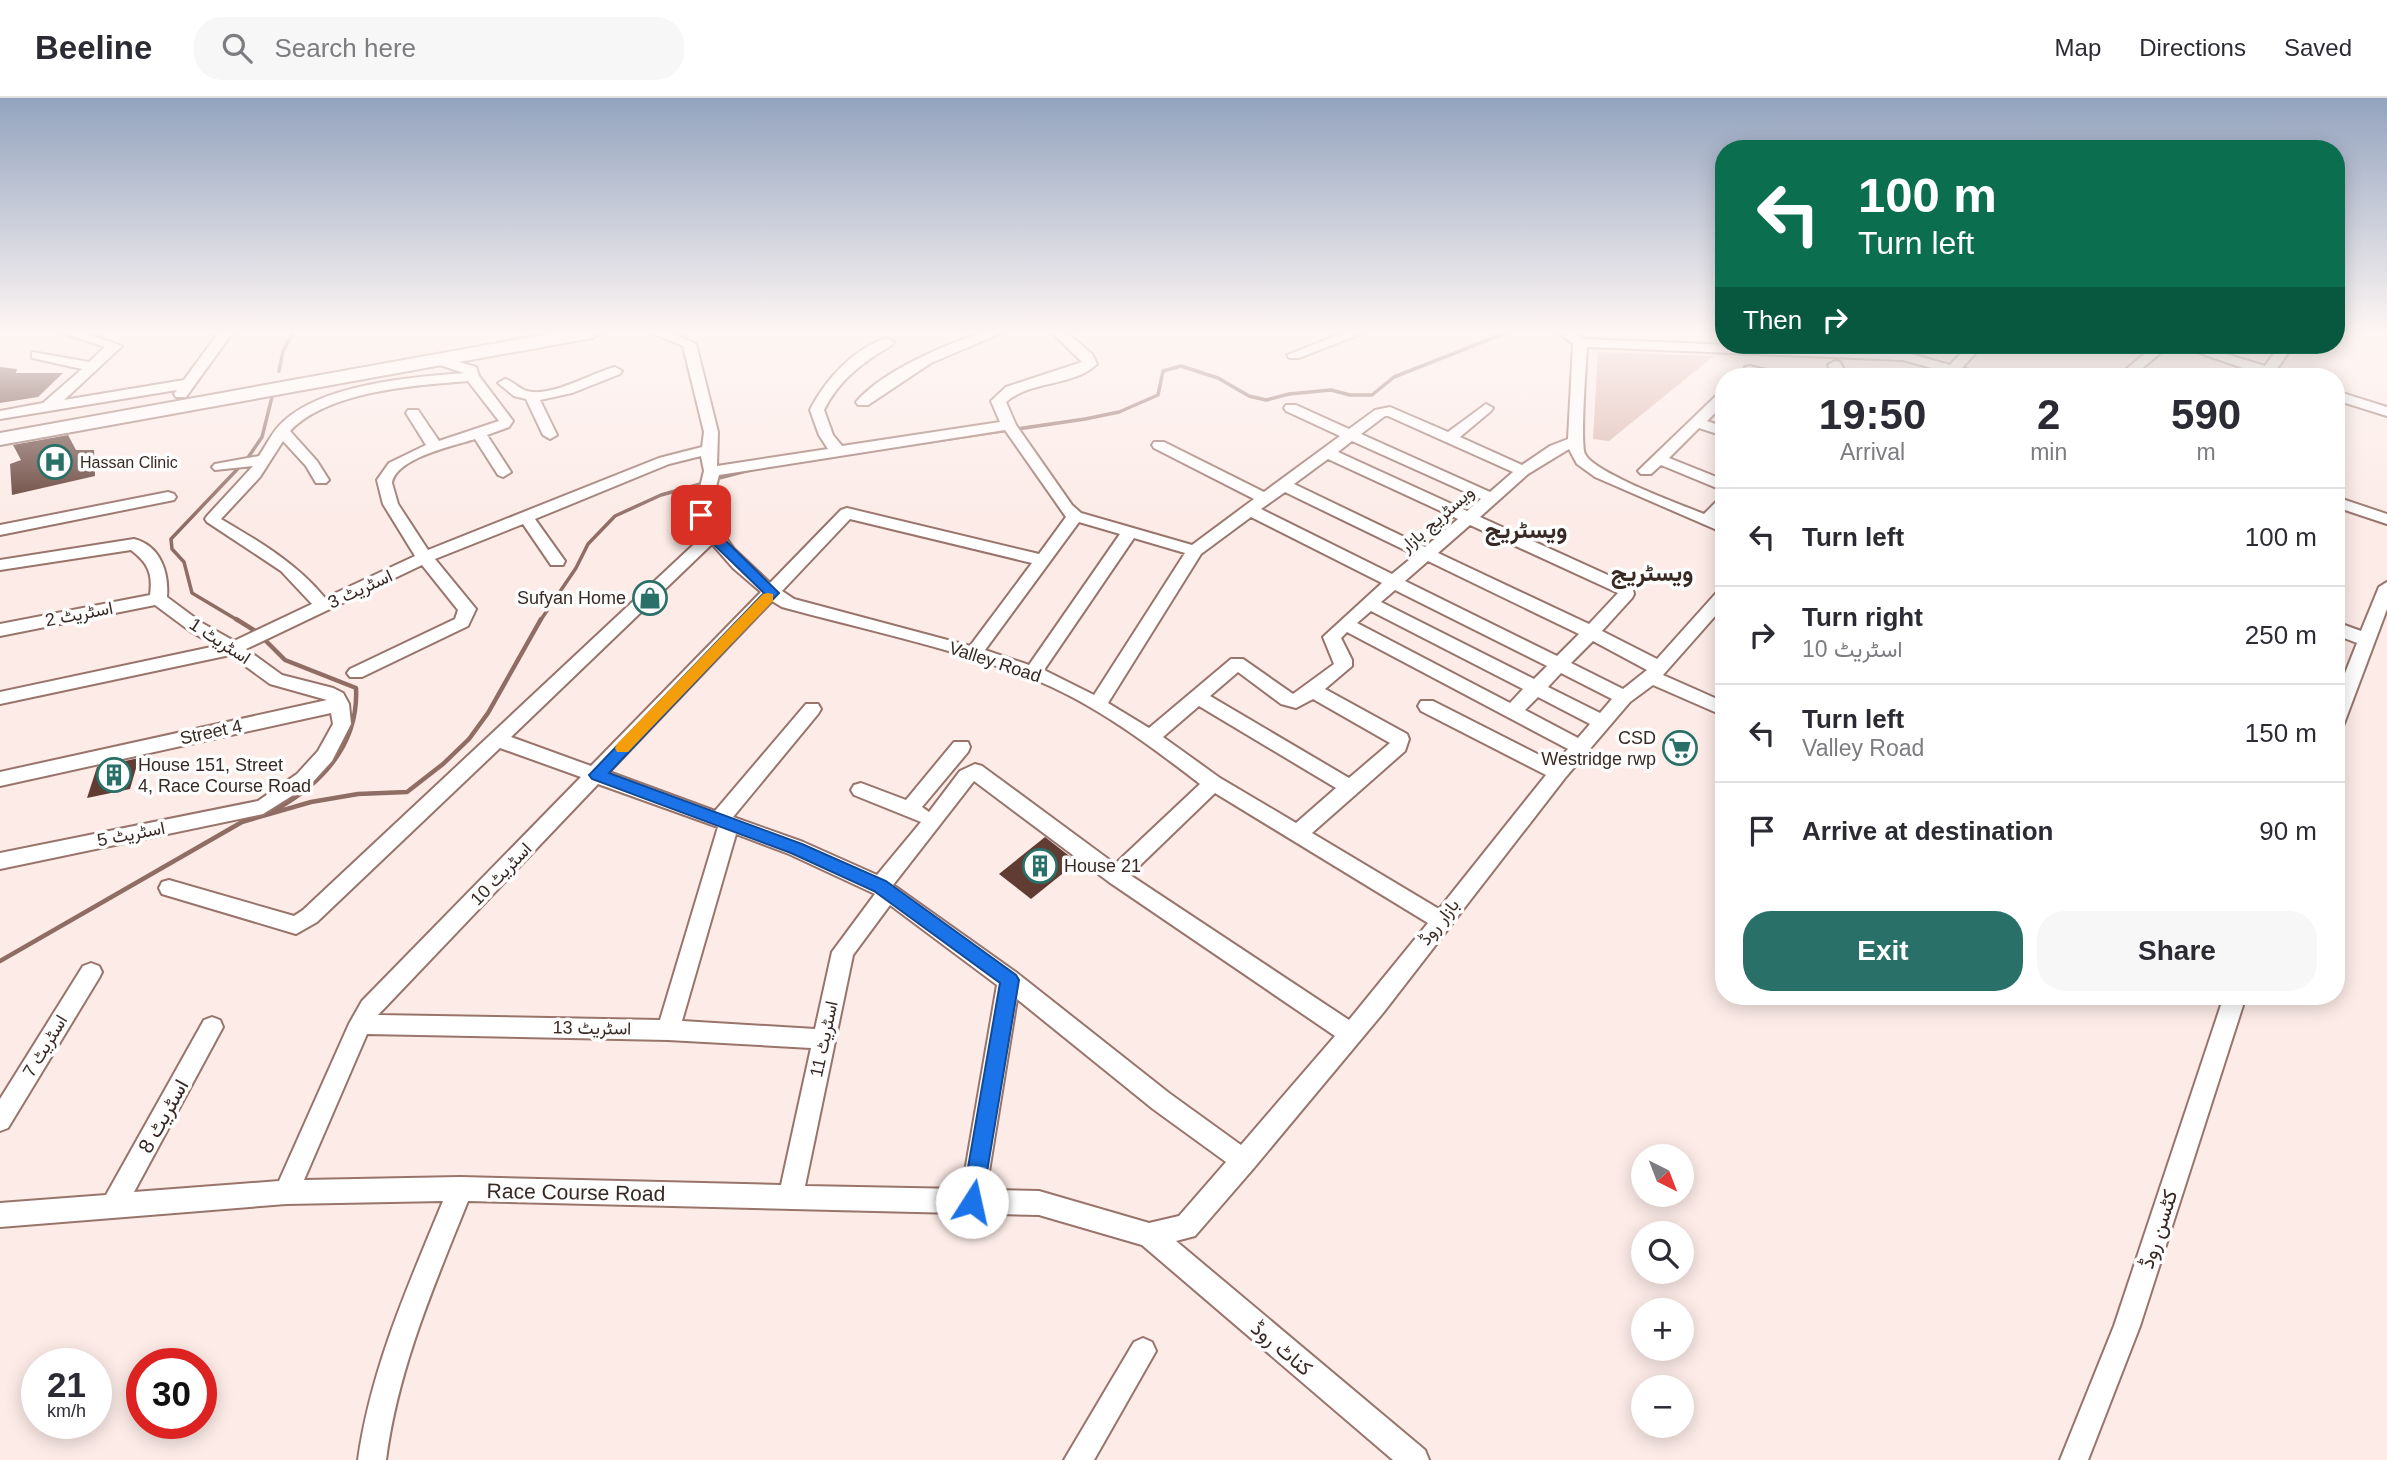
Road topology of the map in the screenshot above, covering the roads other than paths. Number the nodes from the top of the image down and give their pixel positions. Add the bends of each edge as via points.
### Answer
1 (60, 396) edge
2 (145, 396) edge
3 (167, 396) edge
4 (241, 396) edge
5 (350, 396) edge
6 (489, 396) edge
7 (531, 396) edge
8 (702, 396) edge
9 (824, 396) edge
10 (871, 396) edge
11 (1004, 396) edge
12 (1579, 396) edge
13 (2345, 398) edge
14 (863, 402) dead end
15 (1715, 405) edge
16 (48, 407) junction
17 (127, 407) junction
18 (1291, 408) dead end
19 (1486, 408) dead end
20 (2387, 412) edge
21 (413, 413) dead end
22 (0, 415) edge
23 (1697, 422) junction
24 (0, 424) edge
25 (1011, 428) junction
26 (1715, 429) edge
27 (0, 430) edge
28 (283, 432) junction
29 (478, 433) junction
30 (1352, 434) junction
31 (550, 435) dead end
32 (1450, 438) junction
33 (0, 439) edge
34 (1574, 440) junction
35 (1159, 445) dead end
36 (436, 448) junction
37 (710, 449) junction
38 (838, 452) junction
39 (1328, 453) junction
40 (1659, 459) junction
41 (264, 460) junction
42 (243, 463) joint
43 (220, 467) dead end
44 (1523, 471) junction
45 (1646, 471) dead end
46 (503, 472) dead end
47 (712, 478) junction
48 (321, 480) dead end
49 (1715, 482) edge
50 (1283, 485) junction
51 (168, 497) dead end
52 (1491, 498) junction
53 (1265, 499) junction
54 (2345, 505) edge
55 (1250, 510) junction
56 (1715, 512) edge
57 (1075, 516) junction
58 (1471, 516) junction
59 (526, 517) junction
60 (2387, 519) edge
61 (1707, 520) junction
62 (1715, 524) edge
63 (0, 530) edge
64 (1130, 532) junction
65 (712, 536) junction
66 (1195, 551) junction
67 (1426, 554) junction
68 (426, 557) junction
69 (1042, 560) junction
70 (556, 561) dead end
71 (0, 565) edge
72 (1395, 581) junction
73 (2387, 587) edge
74 (772, 593) junction
75 (158, 599) junction
76 (1370, 603) junction
77 (1715, 605) edge
78 (323, 607) junction
79 (0, 629) edge
80 (1338, 631) junction
81 (2345, 631) edge
82 (1590, 632) junction
83 (260, 635) joint
84 (2367, 640) junction
85 (233, 648) junction
86 (974, 653) junction
87 (1559, 663) junction
88 (1655, 672) junction
89 (356, 673) dead end
90 (1033, 673) junction
91 (1535, 688) junction
92 (1313, 691) junction
93 (1624, 696) junction
94 (1198, 697) junction
95 (2345, 697) edge
96 (0, 698) edge
97 (340, 704) junction
98 (1098, 704) junction
99 (1715, 705) edge
100 (1427, 706) dead end
101 (812, 709) dead end
102 (1512, 712) junction
103 (1602, 722) junction
104 (1150, 737) junction
105 (496, 739) junction
106 (961, 747) dead end
107 (1580, 747) junction
108 (1558, 773) junction
109 (597, 775) junction
110 (0, 779) edge
111 (1213, 783) junction
112 (1351, 788) junction
113 (861, 790) dead end
114 (909, 810) junction
115 (724, 821) junction
116 (934, 821) junction
117 (1297, 834) junction
118 (0, 861) edge
119 (1116, 876) junction
120 (169, 888) dead end
121 (883, 890) junction
122 (1441, 920) junction
123 (91, 972) dead end
124 (1010, 980) junction
125 (2232, 1005) edge
126 (360, 1024) junction
127 (212, 1027) dead end
128 (668, 1030) junction
129 (1351, 1034) junction
130 (824, 1039) junction
131 (0, 1120) edge
132 (1244, 1161) junction
133 (460, 1189) junction
134 (286, 1192) junction
135 (790, 1198) junction
136 (972, 1202) junction
137 (114, 1205) junction
138 (0, 1215) edge
139 (1149, 1235) junction
140 (1143, 1351) dead end
141 (1409, 1458) edge
142 (372, 1460) edge
143 (1078, 1460) edge
144 (2074, 1460) edge

1 - 16 street
2 - 16 street
3 - 17 highway
4 - 33 highway
5 - 28 street via 309,408
6 - 29 street via 506,421
7 - 31 street
8 - 37 street, Valley Road via 711,432
9 - 38 street via 817,410
10 - 14 street
11 - 25 street via 998,401
12 - 34 street
13 - 20 street
15 - 23 street
16 - 22 street
17 - 24 highway
17 - 27 highway
18 - 30 street
19 - 32 street
21 - 36 street
23 - 26 street
23 - 40 street
25 - 38 street
25 - 57 street
28 - 41 street
28 - 48 street
29 - 36 street
29 - 46 street
30 - 32 street via 1380,413 1391,411
30 - 39 street
30 - 52 street
32 - 44 street
34 - 44 street, ویسٹریج بازار
34 - 61 street via 1587,466
35 - 53 street
36 - 68 street via 392,467 384,481 401,522
37 - 47 street, Valley Road
37 - 59 street, اسٹریٹ 3 via 664,461
38 - 47 street
39 - 50 street
39 - 58 street
40 - 45 street
40 - 49 street
41 - 42 street
41 - 78 street via 214,521 279,560
42 - 43 street
44 - 52 street, ویسٹریج بازار
47 - 65 street, Valley Road via 701,515
50 - 53 street
50 - 67 street
51 - 63 street
52 - 58 street, ویسٹریج بازار
53 - 55 street
54 - 60 street
55 - 66 street
55 - 72 street
56 - 61 street
57 - 64 street
57 - 69 street
58 - 67 street, ویسٹریج بازار
58 - 82 street via 1623,587 1626,594
59 - 68 street, اسٹریٹ 3
59 - 70 street
61 - 62 street
64 - 66 street
64 - 90 street
65 - 74 street, Valley Road
65 - 105 street
66 - 98 street
67 - 72 street, ویسٹریج بازار
67 - 82 street
68 - 78 street, اسٹریٹ 3
68 - 89 street via 467,609 462,622
69 - 74 street, اسٹریٹ 10 via 847,513
69 - 86 street
71 - 75 street via 134,544 153,558 161,575
72 - 76 street, ویسٹریج بازار
72 - 87 street
73 - 84 street
74 - 86 street, Valley Road via 788,603
74 - 109 street, اسٹریٹ 10
75 - 79 street, اسٹریٹ 2
75 - 85 street, اسٹریٹ 1
76 - 80 street, ویسٹریج بازار
76 - 91 street
77 - 88 street, بازار روڈ
78 - 83 street, اسٹریٹ 3
80 - 92 street via 1343,666
80 - 102 street
81 - 84 street
82 - 87 street
82 - 88 street
83 - 85 street, اسٹریٹ 3
84 - 95 street
85 - 96 street, اسٹریٹ 3
85 - 97 street, اسٹریٹ 1 via 275,680 327,692
86 - 90 street, Valley Road
87 - 91 street
87 - 93 street
88 - 93 street, بازار روڈ
88 - 99 street
90 - 98 street, Valley Road
91 - 102 street
91 - 103 street
92 - 94 street via 1296,702 1287,699 1237,663
92 - 112 street via 1400,740
93 - 103 street, بازار روڈ
94 - 104 street
94 - 112 street
97 - 110 street, Street 4
97 - 118 street, اسٹریٹ 5 via 342,724 325,757 304,779 263,807
98 - 104 street, Valley Road
100 - 108 street
101 - 115 street
102 - 107 street
103 - 107 street, بازار روڈ
104 - 111 street, Valley Road
105 - 109 street
105 - 120 street via 296,925
106 - 114 street
107 - 108 street, بازار روڈ
108 - 122 street, بازار روڈ
109 - 115 street
109 - 126 street, اسٹریٹ 10 via 370,1008
111 - 117 street, Valley Road
111 - 119 street
112 - 117 street
113 - 114 street
114 - 116 street
115 - 121 street via 796,848
115 - 128 street
116 - 119 street, اسٹریٹ 11 via 975,771
116 - 121 street, اسٹریٹ 11
117 - 122 street, Valley Road
119 - 129 street
121 - 124 street
121 - 130 street, اسٹریٹ 11 via 843,952
122 - 129 street, بازار روڈ
123 - 131 street, اسٹریٹ 7
124 - 132 street
124 - 136 street
125 - 144 street, کٹسن روڈ via 2126,1326
126 - 128 street, اسٹریٹ 13
126 - 134 street, اسٹریٹ 10
127 - 137 street, اسٹریٹ 8
128 - 130 street, اسٹریٹ 13
129 - 132 street, بازار روڈ
130 - 135 street, اسٹریٹ 11
132 - 139 street, بازار روڈ via 1186,1227
133 - 134 street, Race Course Road
133 - 135 street, Race Course Road
133 - 142 street via 405,1327 376,1420
134 - 137 street, Race Course Road
135 - 136 street, Race Course Road
136 - 139 street, Race Course Road via 1039,1203
137 - 138 street, Race Course Road
139 - 141 street, کناٹ روڈ
140 - 143 street

